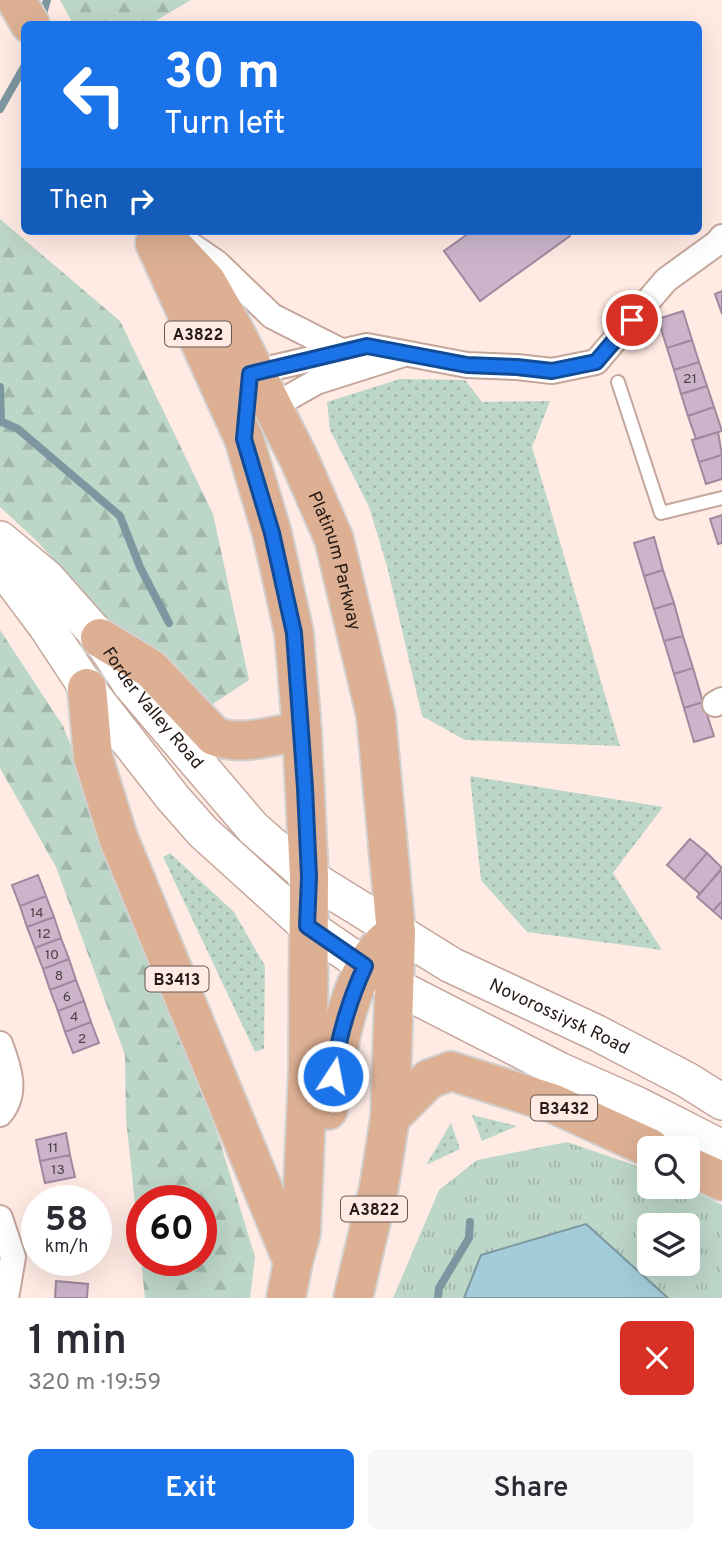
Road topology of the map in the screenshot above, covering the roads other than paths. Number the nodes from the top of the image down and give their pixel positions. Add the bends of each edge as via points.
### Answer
1 (16, 0) edge
2 (28, 21) edge
3 (151, 235) edge
4 (163, 235) edge
5 (176, 235) edge
6 (722, 237) edge
7 (341, 351) junction
8 (408, 353) junction
9 (255, 372) junction
10 (618, 382) dead end
11 (272, 407) junction
12 (244, 439) junction
13 (722, 498) edge
14 (0, 539) edge
15 (0, 555) edge
16 (100, 638) junction
17 (87, 688) junction
18 (302, 731) junction
19 (309, 877) junction
20 (307, 926) junction
21 (396, 933) junction
22 (379, 976) junction
23 (0, 1044) edge
24 (722, 1102) edge
25 (0, 1114) edge
26 (390, 1118) junction
27 (637, 1142) edge
28 (722, 1148) edge
29 (700, 1171) edge
30 (722, 1181) edge
31 (0, 1218) edge
32 (294, 1264) edge
33 (6, 1298) edge
34 (352, 1298) edge

1 - 2 main road
3 - 12 main road, A3822
4 - 9 main road, Platinum Parkway / A3822 via 206,281
5 - 7 street via 217,262 272,316
6 - 8 street via 666,280 596,362 552,371 467,365
7 - 8 street via 367,346
7 - 9 street
8 - 11 street via 316,382
9 - 11 main road, Platinum Parkway / A3822
9 - 12 street via 250,374
10 - 13 lane via 661,513
11 - 21 main road, Platinum Parkway / A3822 via 334,539 367,675 376,716
12 - 18 main road, A3822 via 272,533 294,633
14 - 16 main road, Forder Valley Road via 47,578
15 - 17 main road via 13,582
16 - 18 main road via 151,669 214,736 240,742
16 - 19 main road, Forder Valley Road via 145,702 253,828
17 - 20 main road via 203,832
17 - 32 main road, B3413 via 93,757 118,837
18 - 19 main road, A3822
19 - 20 main road, A3822
19 - 21 main road, Forder Valley Road
20 - 22 main road
20 - 32 main road, A3822 via 309,1070
21 - 22 main road via 377,947
21 - 24 main road, Novorossiysk Road via 462,971 609,1039
22 - 26 main road, A3822
22 - 28 main road, B3432
22 - 32 main road via 356,985 336,1052 319,1197
23 - 25 street via 11,1075 8,1105
26 - 27 main road, B3432 via 429,1079 451,1071 552,1103
26 - 34 main road, A3822
29 - 30 main road
31 - 33 street via 13,1257

